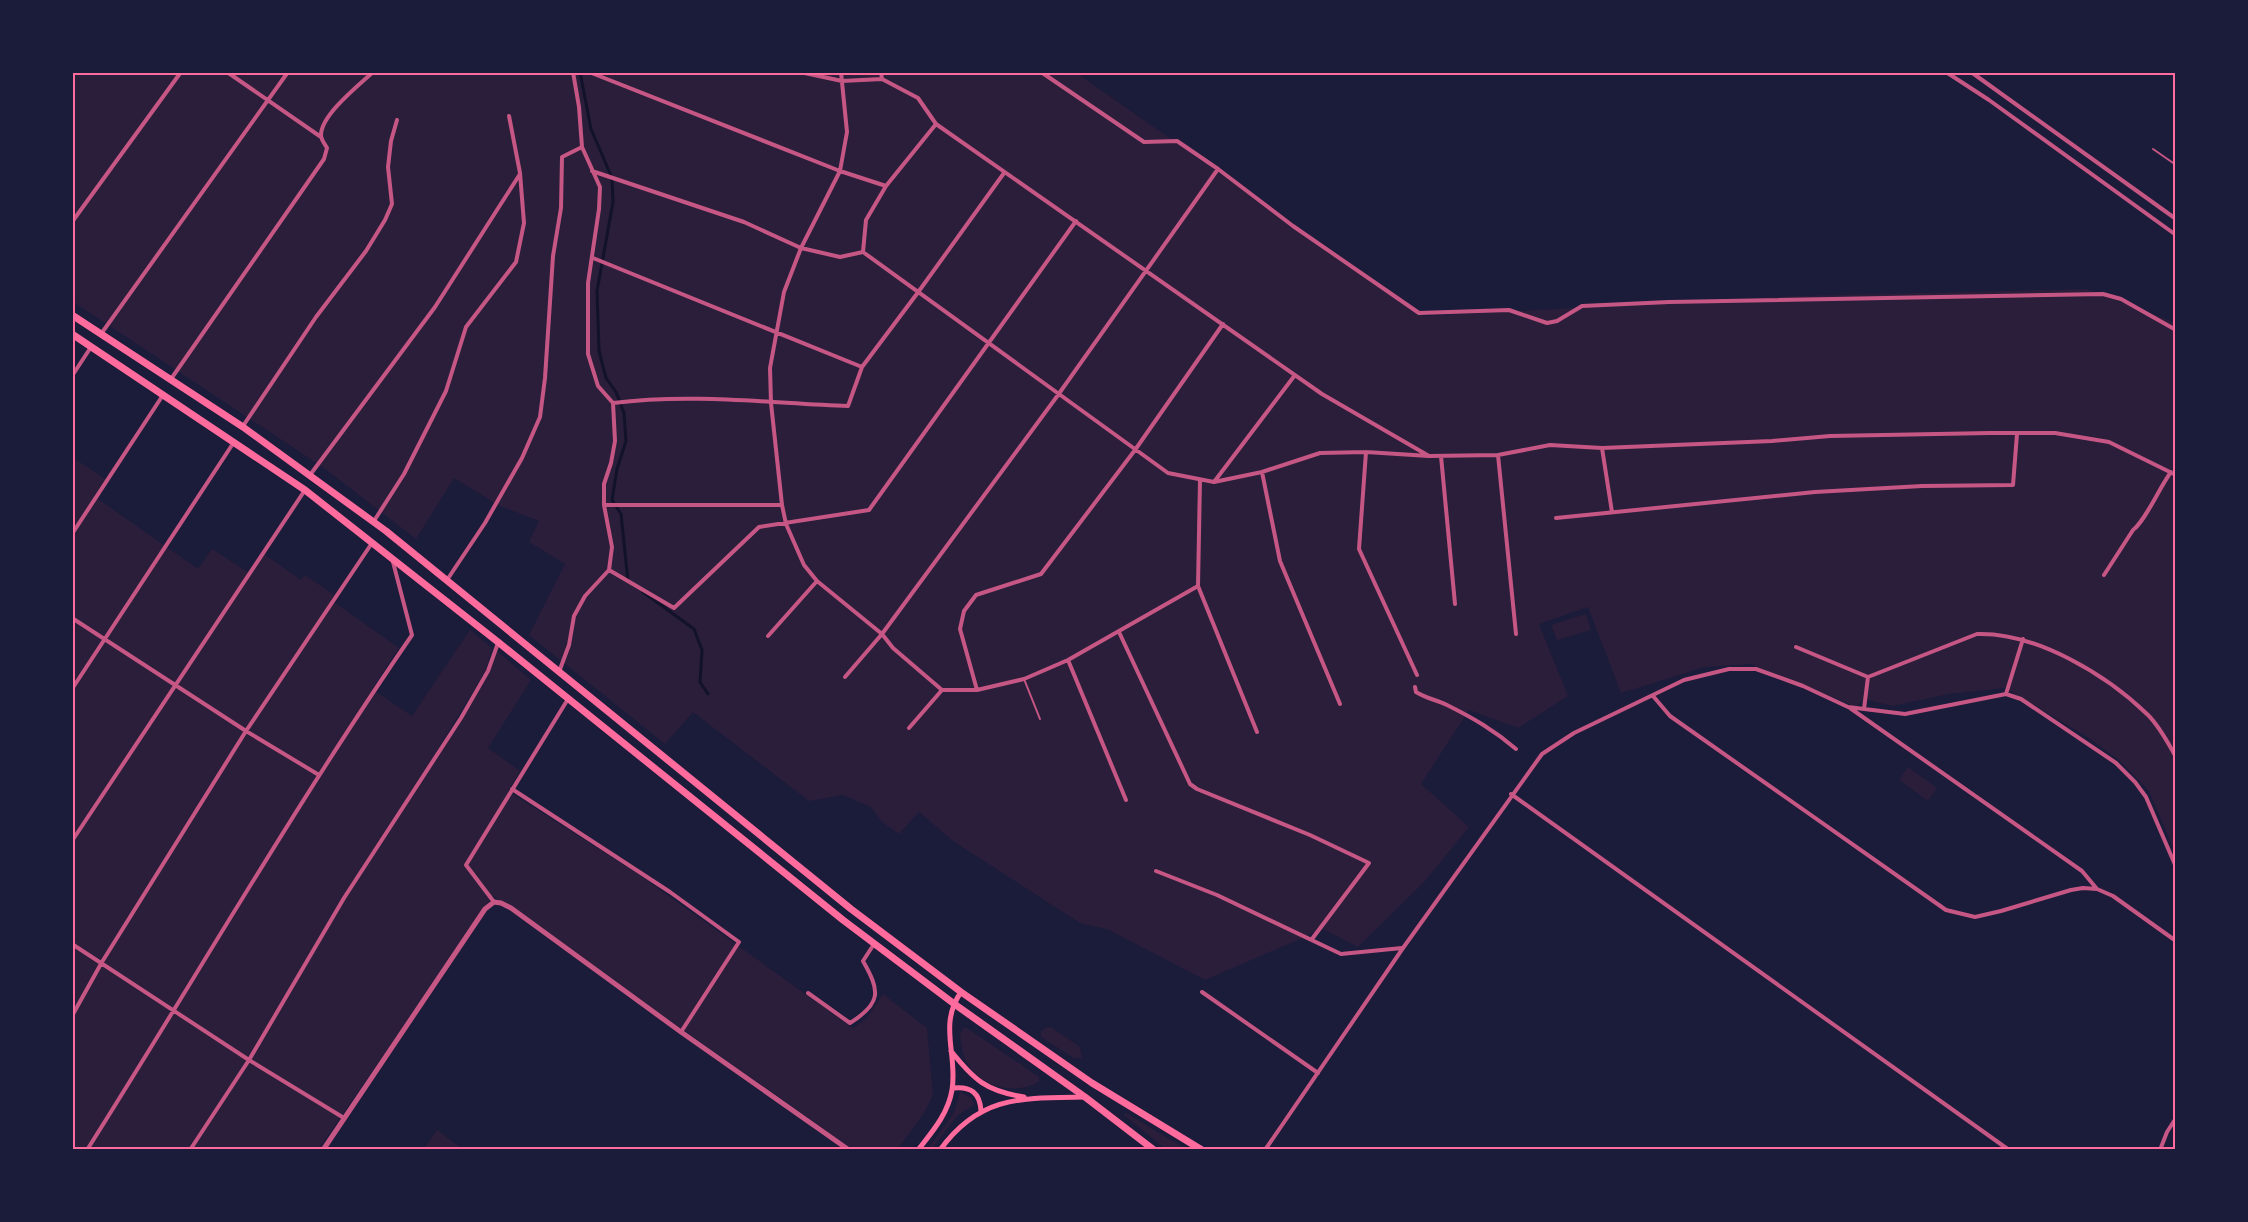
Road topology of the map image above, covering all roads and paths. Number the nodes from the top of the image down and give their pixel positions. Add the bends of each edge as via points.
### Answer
1 (181, 72) edge
2 (227, 72) edge
3 (288, 72) edge
4 (373, 72) edge
5 (573, 72) edge
6 (589, 72) edge
7 (800, 72) edge
8 (840, 72) edge
9 (880, 72) edge
10 (1041, 72) edge
11 (1946, 72) edge
12 (1971, 72) edge
13 (882, 79) junction
14 (842, 81) junction
15 (267, 101) junction
16 (509, 116) dead end
17 (397, 120) dead end
18 (936, 124) junction
19 (321, 137) junction
20 (582, 147) junction
21 (2153, 149) dead end
22 (2176, 165) edge
23 (1218, 169) junction
24 (591, 170) junction
25 (840, 171) junction
26 (520, 173) junction
27 (1004, 173) junction
28 (886, 186) junction
29 (2176, 219) edge
30 (1076, 221) junction
31 (72, 222) edge
32 (2176, 235) edge
33 (801, 248) junction
34 (863, 252) junction
35 (592, 258) junction
36 (1147, 270) junction
37 (919, 291) junction
38 (72, 315) edge
39 (1223, 324) junction
40 (2176, 330) edge
41 (776, 332) junction
42 (72, 334) edge
43 (101, 334) junction
44 (989, 343) junction
45 (91, 347) junction
46 (862, 367) junction
47 (1295, 375) junction
48 (72, 376) edge
49 (170, 380) junction
50 (163, 394) junction
51 (1058, 395) junction
52 (613, 403) junction
53 (771, 403) junction
54 (243, 427) junction
55 (2017, 434) junction
56 (234, 441) junction
57 (1602, 448) junction
58 (1135, 450) junction
59 (1366, 452) junction
60 (1498, 455) junction
61 (1429, 456) junction
62 (1441, 456) junction
63 (1262, 472) junction
64 (2174, 473) edge
65 (310, 475) junction
66 (1200, 480) junction
67 (1214, 483) junction
68 (305, 490) junction
69 (604, 505) junction
70 (782, 505) junction
71 (1612, 513) junction
72 (1556, 518) dead end
73 (374, 522) junction
74 (786, 524) junction
75 (72, 534) edge
76 (372, 542) junction
77 (392, 558) junction
78 (609, 570) junction
79 (2104, 575) dead end
80 (446, 581) junction
81 (817, 581) junction
82 (1198, 586) junction
83 (1455, 604) dead end
84 (72, 618) edge
85 (1119, 632) junction
86 (882, 634) junction
87 (1516, 634) dead end
88 (768, 636) dead end
89 (105, 638) junction
90 (2023, 639) junction
91 (498, 642) junction
92 (1796, 647) dead end
93 (1068, 660) junction
94 (559, 673) junction
95 (1417, 675) dead end
96 (845, 677) dead end
97 (1868, 677) junction
98 (1024, 679) junction
99 (175, 685) junction
100 (1415, 687) dead end
101 (72, 689) edge
102 (942, 690) junction
103 (977, 690) junction
104 (2006, 694) junction
105 (1653, 696) junction
106 (568, 699) junction
107 (1340, 704) dead end
108 (1848, 707) junction
109 (1864, 709) junction
110 (1040, 719) dead end
111 (909, 728) dead end
112 (246, 731) junction
113 (1257, 732) dead end
114 (1516, 749) dead end
115 (2176, 757) edge
116 (320, 775) junction
117 (512, 789) junction
118 (1511, 794) junction
119 (1126, 800) dead end
120 (72, 842) edge
121 (2176, 867) edge
122 (1156, 871) dead end
123 (2097, 889) junction
124 (494, 902) junction
125 (1312, 939) junction
126 (2176, 941) edge
127 (72, 944) edge
128 (874, 944) junction
129 (1402, 948) junction
130 (102, 962) junction
131 (961, 992) junction
132 (1202, 992) dead end
133 (808, 993) dead end
134 (953, 1003) junction
135 (175, 1010) junction
136 (72, 1016) edge
137 (681, 1032) junction
138 (950, 1049) junction
139 (249, 1060) junction
140 (1318, 1072) junction
141 (953, 1088) junction
142 (1028, 1097) junction
143 (1084, 1097) junction
144 (981, 1111) junction
145 (345, 1118) junction
146 (2176, 1118) edge
147 (87, 1150) edge
148 (190, 1150) edge
149 (322, 1150) edge
150 (849, 1150) edge
151 (918, 1150) edge
152 (940, 1150) edge
153 (1154, 1150) edge
154 (1202, 1150) edge
155 (1265, 1150) edge
156 (2009, 1150) edge
157 (2160, 1150) edge

1 - 31 street
2 - 15 street
3 - 15 street
4 - 19 street via 334,110 322,128
5 - 20 street
6 - 25 street
7 - 14 street
8 - 14 street
9 - 13 street
10 - 23 street via 1144,142 1177,141
11 - 32 street
12 - 29 street
13 - 14 street
13 - 18 street via 918,98
14 - 25 street via 847,132
15 - 19 street
15 - 43 street
16 - 26 street
17 - 54 street via 388,166 392,204 386,220 316,316
18 - 27 street
18 - 28 street
19 - 49 street via 327,148 324,159
20 - 24 street
20 - 80 street via 562,157 561,208 553,256 540,417 501,495
21 - 22 lane
23 - 36 street
23 - 40 street via 1419,313 1509,310 1547,323 1581,306 2103,294 2121,299
24 - 33 street via 744,222
24 - 35 street via 600,187
25 - 28 street
25 - 33 street
26 - 65 street via 435,307
26 - 73 street via 524,223 516,262 466,327 446,391 404,474
27 - 30 street
27 - 37 street
28 - 34 street via 866,220
30 - 36 street
30 - 44 street
33 - 34 street via 840,257
33 - 41 street via 784,292
34 - 37 street
35 - 41 street
35 - 52 street via 588,354 598,386
36 - 39 street
36 - 51 street
37 - 44 street
37 - 46 street
38 - 43 highway
39 - 47 street
39 - 58 street
41 - 46 street
41 - 53 street via 770,368
42 - 45 highway
43 - 49 highway
44 - 51 street
44 - 74 street via 869,510
45 - 48 street
45 - 50 highway
46 - 53 street via 848,406
47 - 61 street
47 - 67 street
49 - 54 highway
50 - 56 highway
50 - 75 street
51 - 58 street
51 - 86 street
52 - 53 street via 708,397
52 - 69 street via 615,441 604,484
53 - 70 street
54 - 65 highway
55 - 57 street via 1830,436
55 - 64 street via 2055,433 2109,442
55 - 71 street via 2013,485 1815,492
56 - 68 highway
56 - 89 street
57 - 60 street via 1550,445
57 - 71 street
58 - 66 street via 1168,473
58 - 103 street via 1041,574 976,595 964,611 960,629
59 - 61 street
59 - 63 street via 1320,453
59 - 95 street via 1359,549
60 - 62 street
60 - 87 street
61 - 62 street
62 - 83 street
63 - 67 street
63 - 107 street via 1280,561
64 - 79 street via 2160,487
65 - 73 highway
66 - 67 street
66 - 82 street
68 - 76 highway
68 - 99 street
69 - 70 street
69 - 78 street via 612,547
70 - 74 street
71 - 72 street
73 - 80 highway
74 - 78 street via 759,528 674,608
74 - 81 street via 804,565
76 - 77 highway
76 - 112 street
77 - 91 highway
77 - 116 street via 412,635
78 - 94 street via 585,596 574,616
80 - 94 highway
81 - 86 street
81 - 88 street
82 - 85 street
82 - 113 street
84 - 89 street
85 - 93 street
85 - 125 street via 1190,784 1369,863
86 - 96 street
86 - 102 street
89 - 99 street
89 - 101 street
90 - 97 street via 1977,634
90 - 104 street
90 - 115 street via 2088,670 2122,694 2149,716
91 - 106 highway
91 - 139 street via 488,671 461,718 344,898
92 - 97 street
93 - 98 street
93 - 119 street
94 - 131 highway via 851,909
97 - 109 street
98 - 103 street
98 - 110 lane
99 - 112 street
99 - 120 street
100 - 114 street via 1421,696 1495,730
102 - 103 street
102 - 111 street
104 - 109 street via 1905,714
104 - 121 street via 2021,699 2116,763 2135,782 2146,797
105 - 108 street via 1684,680 1729,669 1756,669
105 - 118 street via 1574,733 1542,754
105 - 123 street via 1670,716 1946,910 1976,916 2070,890
106 - 117 street
106 - 128 highway
108 - 109 street
108 - 123 street via 2082,871
112 - 116 street
112 - 130 street
116 - 135 street
117 - 124 street via 466,865
117 - 137 street via 739,942
118 - 129 street
118 - 156 street
122 - 125 street
123 - 126 street
124 - 137 street via 511,908
124 - 145 street via 485,909
125 - 129 street via 1341,954
127 - 130 street
128 - 133 street via 863,961 875,982 873,1003 865,1014 850,1023
128 - 134 highway
129 - 140 street
130 - 135 street
130 - 136 street
131 - 134 main road
131 - 154 highway via 1092,1083
132 - 140 street
134 - 138 main road
134 - 143 highway
135 - 139 street
135 - 147 street
137 - 150 street
138 - 141 main road
138 - 142 main road via 981,1084 995,1091
139 - 145 street
139 - 148 street
140 - 155 street
141 - 144 main road via 974,1091
141 - 151 main road via 942,1118
142 - 143 main road
142 - 144 main road
143 - 153 highway
144 - 152 main road via 959,1127
145 - 149 street
146 - 157 street

